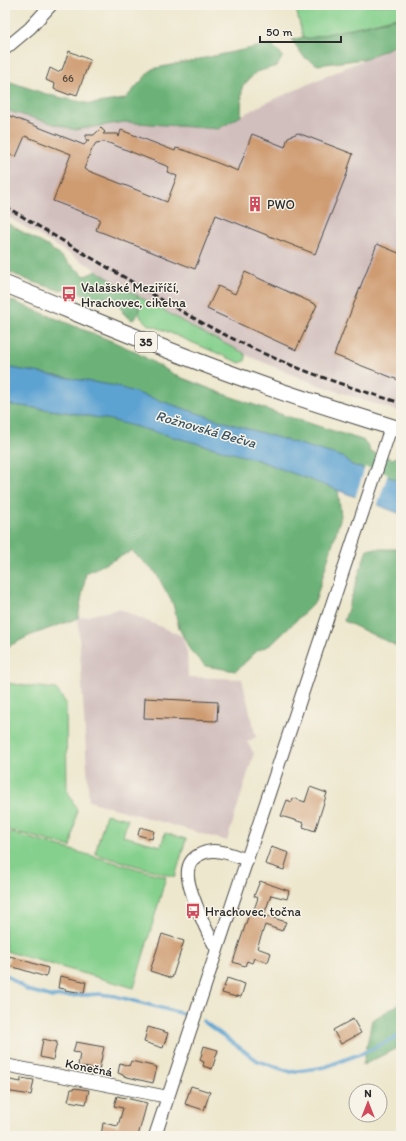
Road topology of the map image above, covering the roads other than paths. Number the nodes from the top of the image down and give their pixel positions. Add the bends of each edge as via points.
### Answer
1 (51, 5) edge
2 (5, 49) edge
3 (5, 284) edge
4 (396, 428) edge
5 (246, 860) junction
6 (216, 949) junction
7 (5, 1065) edge
8 (168, 1097) junction
9 (155, 1136) edge

1 - 2 street via 30,28
3 - 4 main road, 35 via 207,366
4 - 5 street via 381,457
5 - 6 street
5 - 6 street via 209,851 193,858 188,868 191,890 209,938
6 - 8 street
7 - 8 street, Konečná
8 - 9 street

